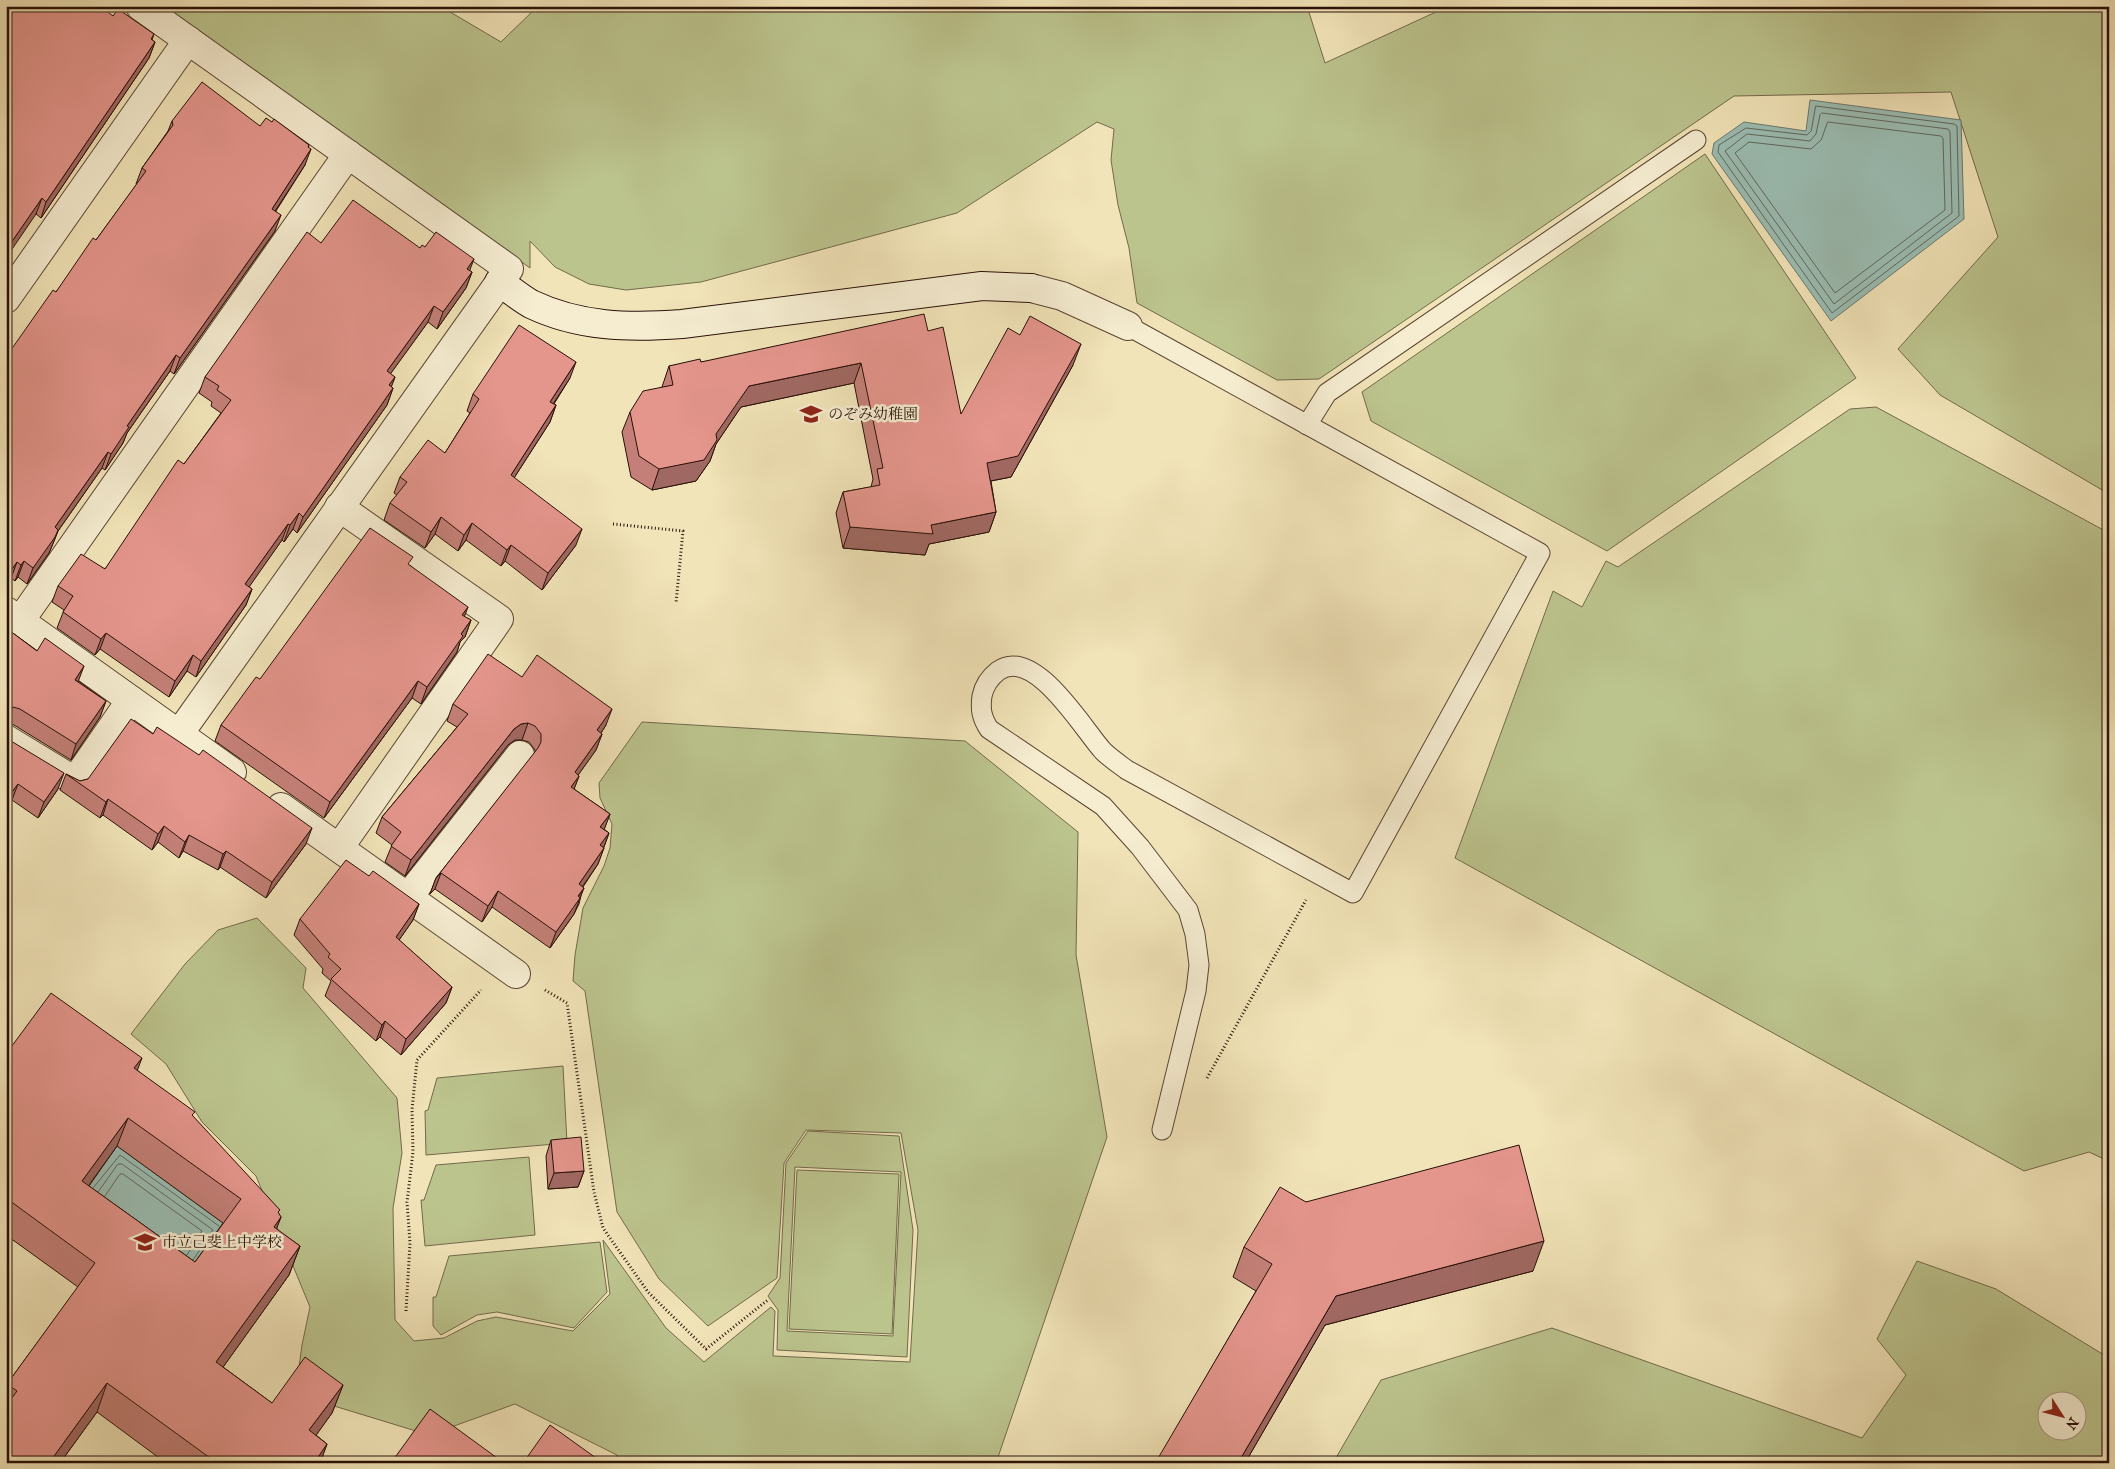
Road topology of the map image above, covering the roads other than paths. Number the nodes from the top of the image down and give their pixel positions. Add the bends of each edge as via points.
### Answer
1 (140, 6) edge
2 (188, 40) junction
3 (1696, 140) dead end
4 (348, 154) junction
5 (499, 282) junction
6 (6, 299) edge
7 (1128, 326) joint
8 (1307, 425) junction
9 (339, 507) junction
10 (13, 616) edge
11 (131, 700) junction
12 (179, 734) junction
13 (6, 739) edge
14 (520, 755) dead end
15 (339, 848) junction
16 (408, 897) junction
17 (509, 968) road end
18 (1162, 1130) dead end

1 - 2 street
2 - 4 street
2 - 6 street
3 - 8 lane via 1327,393
4 - 5 street via 509,269
4 - 10 street
5 - 7 street via 531,304 573,319 635,328 982,286 1031,288 1062,296
5 - 9 street
7 - 8 lane
8 - 18 lane via 1540,553 1353,893 1127,770 1105,754 1054,690 1032,672 1019,667 1003,668 984,687 980,711 990,729 1102,806 1140,847 1188,910 1195,934 1196,991
9 - 12 street
9 - 15 street via 499,619
10 - 11 street
11 - 12 street
11 - 13 street via 75,781
12 - 15 street
14 - 16 street
15 - 16 street
16 - 17 street

